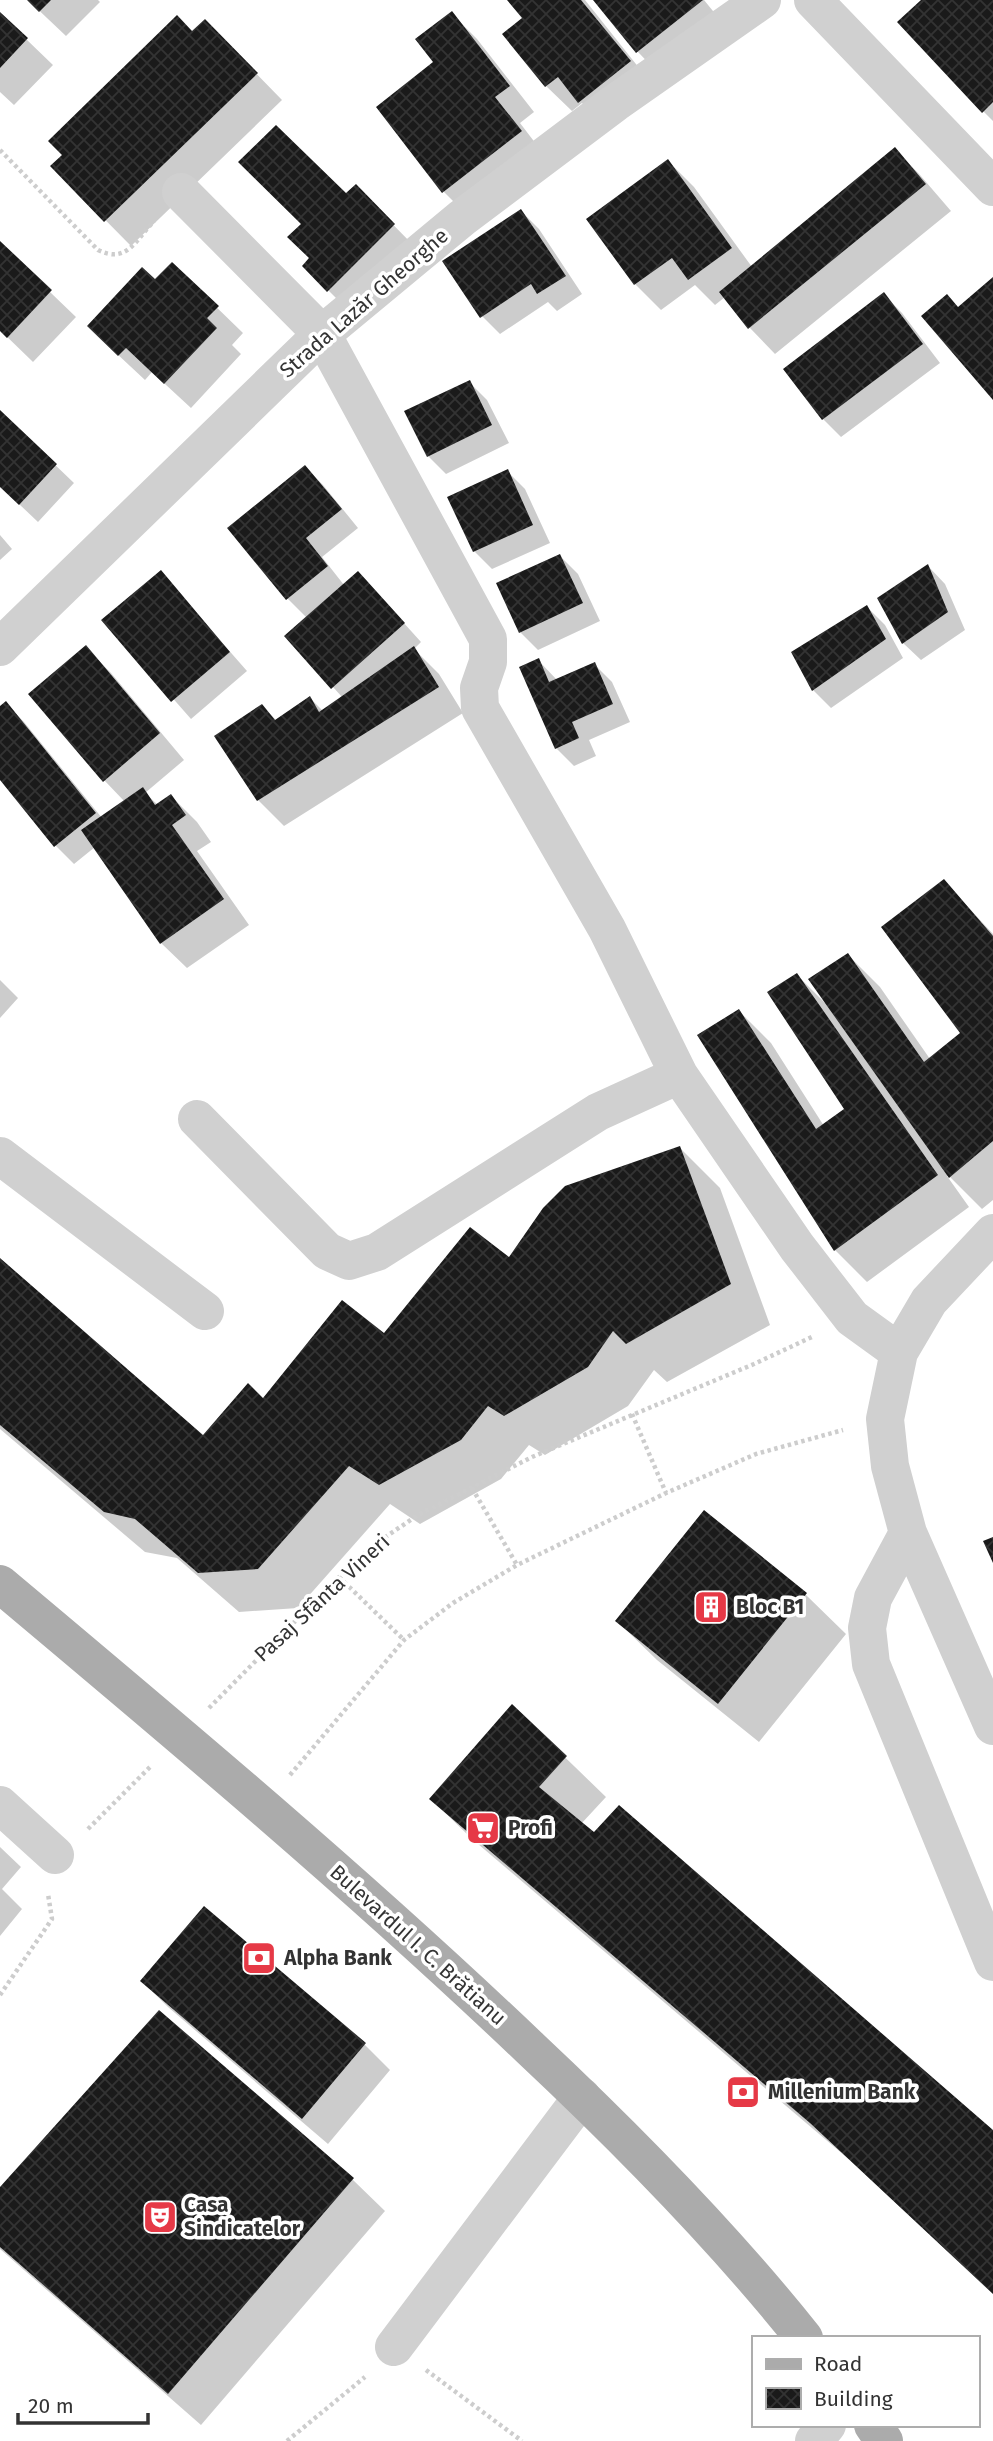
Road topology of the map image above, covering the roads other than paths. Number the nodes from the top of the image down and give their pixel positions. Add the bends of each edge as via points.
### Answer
1 (762, 0) edge
2 (813, 0) edge
3 (993, 187) edge
4 (181, 192) road end
5 (322, 334) junction
6 (0, 646) edge
7 (679, 1075) junction
8 (197, 1119) dead end
9 (0, 1156) edge
10 (993, 1233) edge
11 (205, 1311) dead end
12 (899, 1352) junction
13 (908, 1533) junction
14 (0, 1584) edge
15 (993, 1726) edge
16 (0, 1805) edge
17 (55, 1855) road end
18 (993, 1962) edge
19 (582, 2097) junction
20 (802, 2336) edge
21 (394, 2347) road end
22 (825, 2427) edge
23 (814, 2441) edge

1 - 5 street, Strada Lazăr Gheorghe via 484,201
2 - 3 street
4 - 5 street
5 - 6 street, Strada Lazăr Gheorghe
5 - 7 street via 488,639 480,708 607,929
7 - 8 street via 598,1112 377,1252 349,1261 327,1251
7 - 12 street via 797,1247 852,1318
9 - 11 street
10 - 12 street via 929,1301
12 - 13 street via 885,1419 890,1466
13 - 15 street
13 - 18 street via 873,1598 867,1628 871,1664
14 - 19 main road, Bulevardul I. C. Brătianu via 437,1958
16 - 17 street
19 - 20 main road, Bulevardul I. C. Brătianu via 763,2286
19 - 21 street
22 - 23 street

